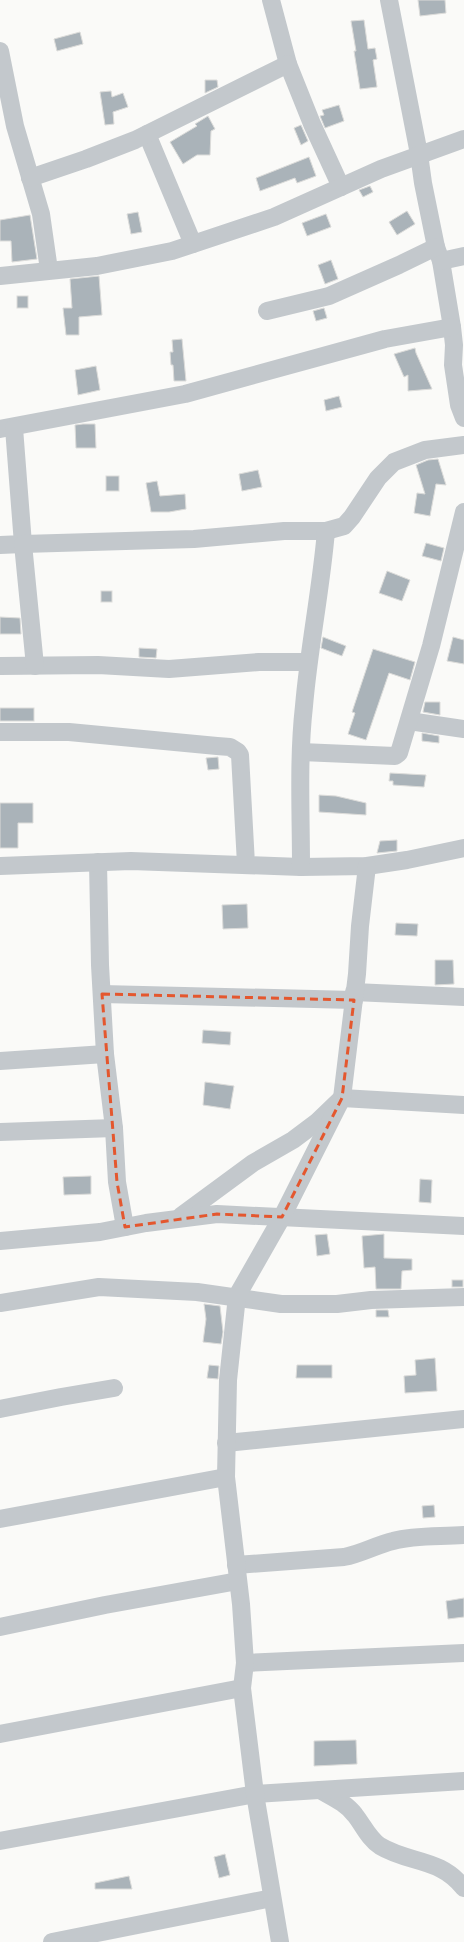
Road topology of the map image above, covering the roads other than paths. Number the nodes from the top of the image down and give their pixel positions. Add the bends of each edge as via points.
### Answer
1 (271, 0) edge
2 (389, 0) edge
3 (0, 51) edge
4 (288, 64) junction
5 (147, 134) junction
6 (464, 139) edge
7 (419, 154) junction
8 (30, 178) junction
9 (341, 187) junction
10 (193, 244) junction
11 (438, 254) junction
12 (464, 256) edge
13 (49, 270) junction
14 (0, 276) edge
15 (267, 311) dead end
16 (452, 327) junction
17 (459, 344) edge
18 (464, 418) edge
19 (7, 429) edge
20 (464, 445) edge
21 (464, 512) edge
22 (326, 532) junction
23 (23, 544) junction
24 (0, 546) edge
25 (308, 662) junction
26 (0, 666) edge
27 (35, 666) junction
28 (409, 721) junction
29 (464, 729) edge
30 (0, 732) edge
31 (301, 752) junction
32 (464, 848) edge
33 (98, 862) junction
34 (246, 864) junction
35 (0, 866) edge
36 (367, 866) junction
37 (301, 867) junction
38 (102, 994) junction
39 (354, 996) junction
40 (464, 997) edge
41 (105, 1054) junction
42 (0, 1061) edge
43 (342, 1098) junction
44 (464, 1105) edge
45 (114, 1128) junction
46 (0, 1132) edge
47 (282, 1217) junction
48 (177, 1219) junction
49 (464, 1226) edge
50 (125, 1227) junction
51 (0, 1241) edge
52 (237, 1296) junction
53 (464, 1298) edge
54 (0, 1303) edge
55 (114, 1388) dead end
56 (0, 1409) edge
57 (464, 1419) edge
58 (226, 1443) junction
59 (226, 1477) junction
60 (0, 1519) edge
61 (464, 1535) edge
62 (237, 1573) junction
63 (0, 1627) edge
64 (464, 1653) edge
65 (245, 1663) junction
66 (242, 1688) junction
67 (0, 1734) edge
68 (464, 1781) edge
69 (320, 1790) junction
70 (256, 1794) junction
71 (0, 1841) edge
72 (464, 1888) edge
73 (272, 1898) junction
74 (52, 1942) edge
75 (280, 1942) edge

1 - 4 street
2 - 7 street
3 - 8 street via 15,126
4 - 5 street
4 - 9 street
5 - 8 street
5 - 10 street
6 - 7 street
7 - 9 street
7 - 11 street
8 - 13 street via 40,214
9 - 10 street via 274,218
10 - 13 street via 137,259
11 - 12 street
11 - 15 street via 399,265 329,296
11 - 16 street
13 - 14 street
16 - 17 street
16 - 19 street via 385,339 184,394 71,414
17 - 18 street via 453,365 459,405
19 - 23 street
20 - 22 street via 425,450 394,462 378,478 352,518 344,526
21 - 28 street via 431,646
22 - 23 street via 284,531 194,539
22 - 25 street via 322,582
23 - 24 street
23 - 27 street
25 - 27 street via 259,662 169,669 98,665
25 - 31 street
26 - 27 street
28 - 29 street
28 - 31 street via 399,753 395,756
30 - 34 street via 69,732 234,749 240,755
31 - 37 street
32 - 36 street
33 - 34 street
33 - 35 street
33 - 38 street
34 - 37 street
36 - 37 street
36 - 39 street
38 - 39 street
38 - 41 street
39 - 40 street
39 - 43 street
41 - 42 street
41 - 45 street
43 - 44 street
43 - 47 street
43 - 48 street via 293,1140 253,1163
45 - 46 street
45 - 50 street via 117,1182
47 - 48 street via 217,1214
47 - 49 street
47 - 52 street
48 - 50 street
50 - 51 street via 100,1232
52 - 53 street via 281,1304
52 - 54 street via 99,1287
52 - 58 street via 228,1380
55 - 56 street
57 - 58 street
58 - 59 street
59 - 60 street
59 - 62 street
61 - 62 street via 392,1541 344,1557
62 - 63 street
62 - 65 street
64 - 65 street
65 - 66 street
66 - 67 street
66 - 70 street
68 - 69 street
69 - 70 street
69 - 72 street via 343,1803 378,1845 439,1868 451,1874
70 - 71 street
70 - 73 street
73 - 74 street
73 - 75 street

